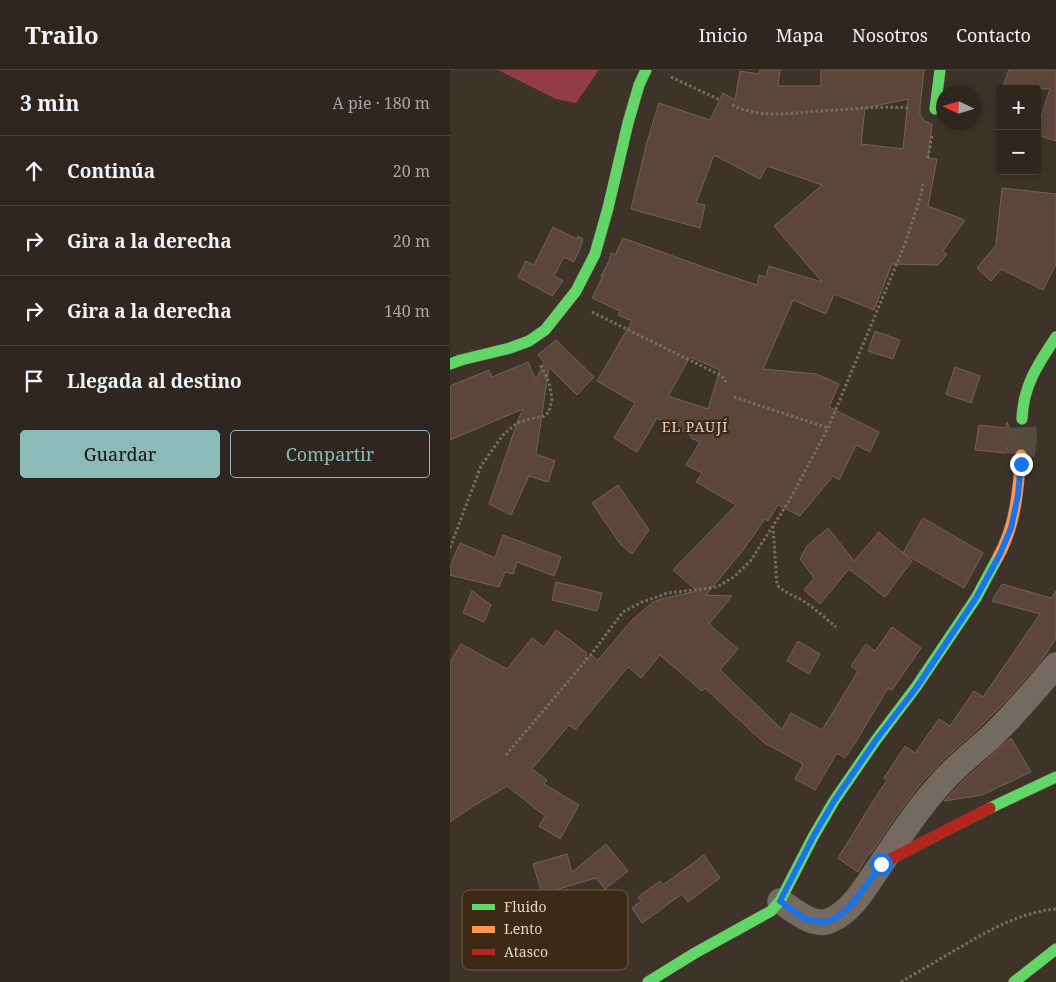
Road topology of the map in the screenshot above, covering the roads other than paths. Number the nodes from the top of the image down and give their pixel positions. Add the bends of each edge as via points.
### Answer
1 (646, 70) edge
2 (940, 70) edge
3 (935, 109) road end
4 (1056, 337) edge
5 (450, 364) edge
6 (1022, 418) tunnel mouth
7 (1022, 455) tunnel mouth
8 (1056, 665) edge
9 (1056, 776) edge
10 (881, 864) junction
11 (780, 901) junction
12 (1056, 949) edge
13 (648, 982) edge
14 (1014, 982) edge

1 - 5 street via 628,123 595,254 576,291 545,330 529,341
2 - 3 street
4 - 6 street via 1035,368 1025,392
7 - 11 street via 1011,528 1000,554 976,598 922,679 834,801
8 - 10 street via 1034,692 944,780
9 - 10 street
10 - 11 street via 846,911 830,921 806,919
11 - 13 street via 771,911
12 - 14 street

